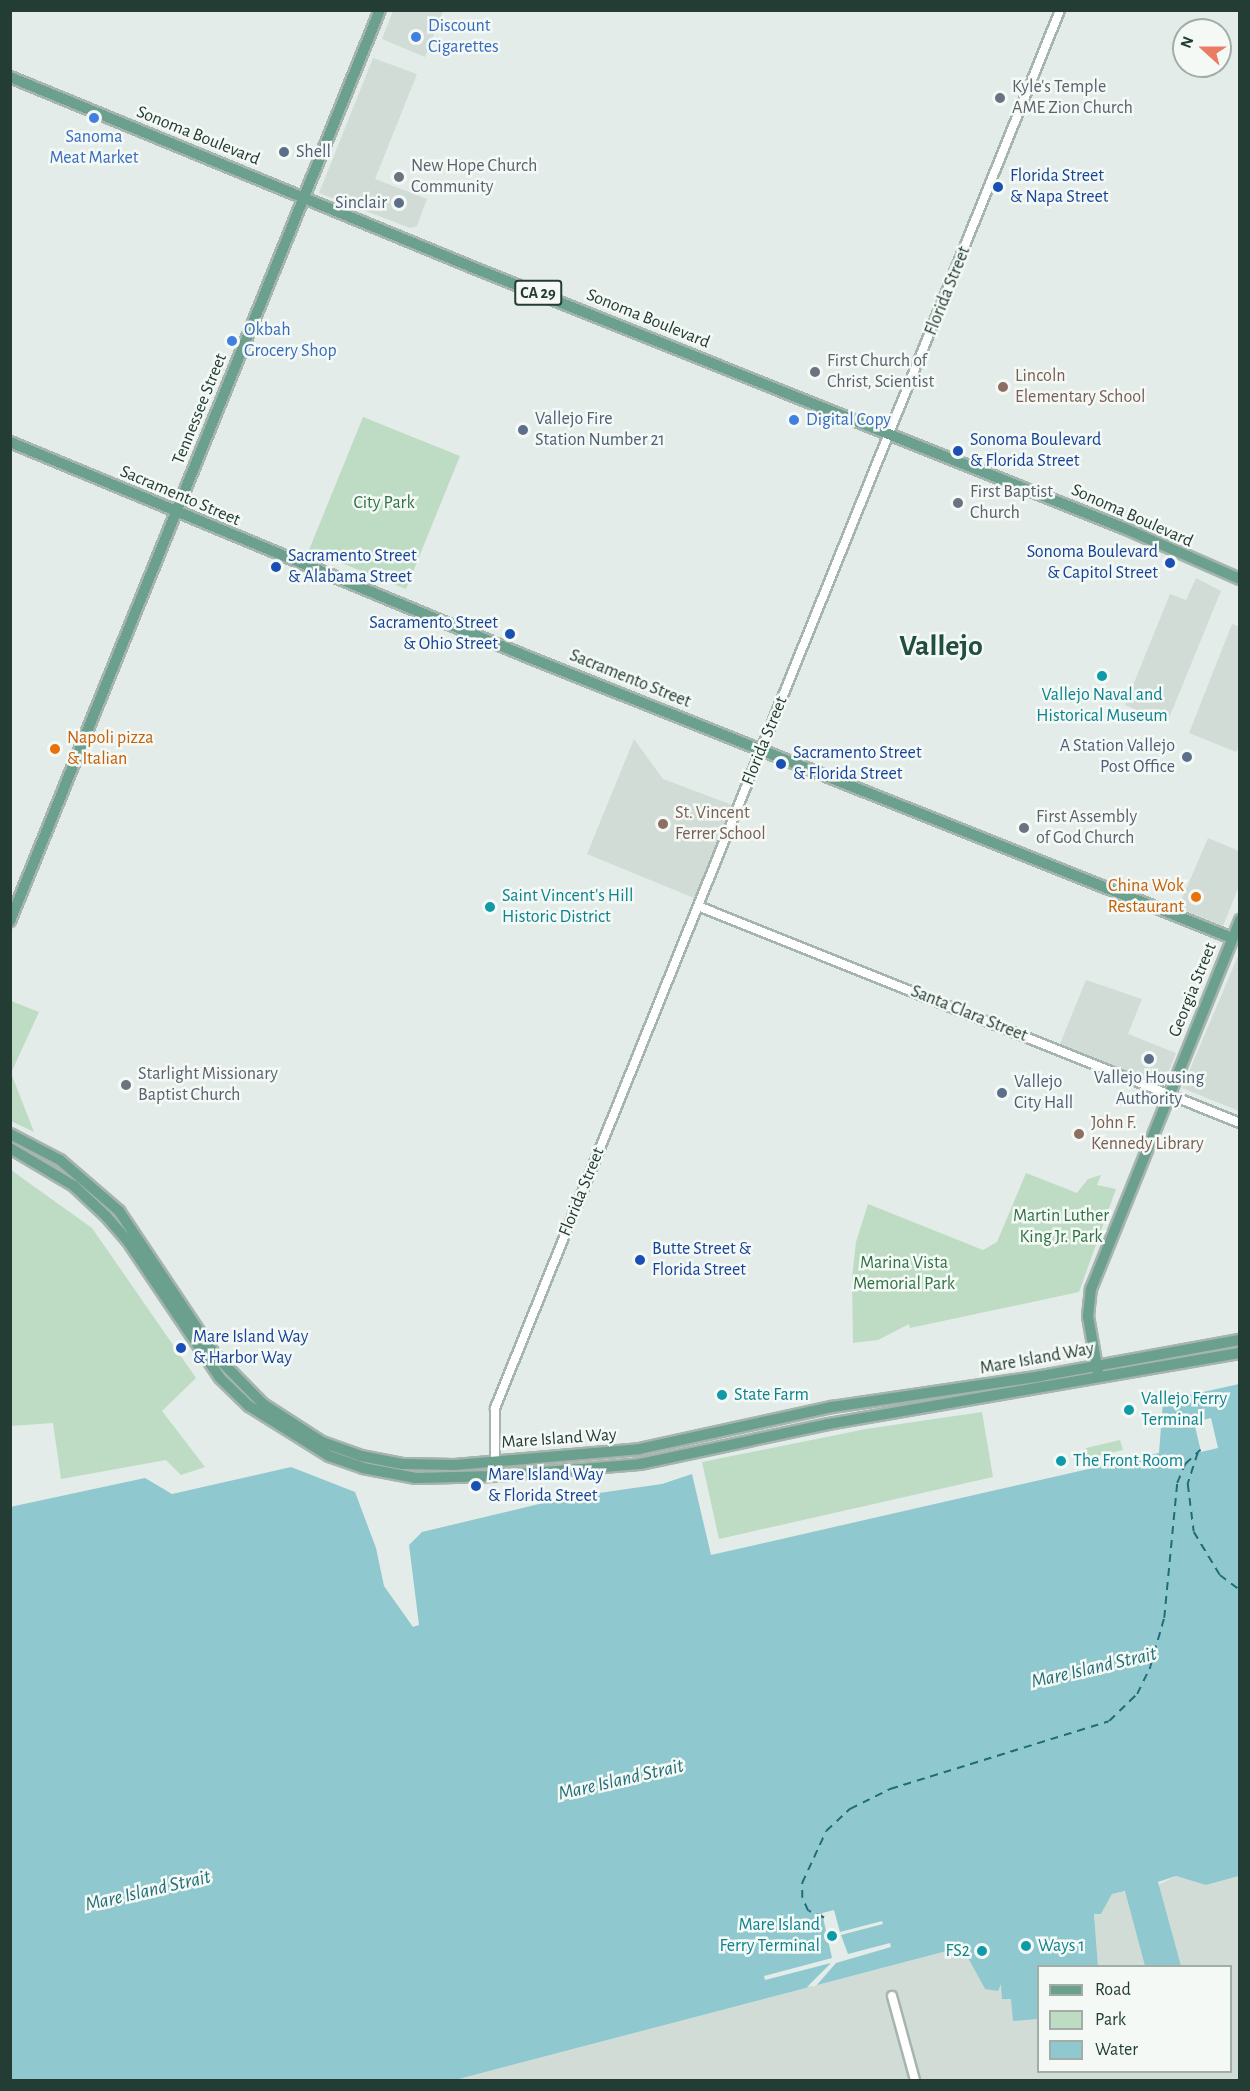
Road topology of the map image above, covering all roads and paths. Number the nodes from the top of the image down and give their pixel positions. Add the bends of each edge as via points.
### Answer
1 (380, 10) edge
2 (1060, 10) edge
3 (10, 77) edge
4 (304, 197) junction
5 (890, 433) junction
6 (10, 442) edge
7 (176, 511) junction
8 (1239, 579) edge
9 (761, 750) junction
10 (698, 906) junction
11 (1239, 920) edge
12 (10, 921) edge
13 (1236, 939) edge
14 (1168, 1094) junction
15 (1239, 1123) edge
16 (10, 1134) edge
17 (10, 1148) edge
18 (1239, 1340) edge
19 (1239, 1353) edge
20 (1096, 1366) junction
21 (1100, 1379) junction
22 (493, 1461) junction
23 (495, 1476) junction
24 (892, 1996) dead end
25 (915, 2080) edge

1 - 4 main road, Tennessee Street
2 - 5 street, Florida Street
3 - 4 main road, Sonoma Boulevard / CA 29
4 - 5 main road, Sonoma Boulevard / CA 29
4 - 7 main road, Tennessee Street
5 - 8 main road, Sonoma Boulevard / CA 29
5 - 9 street, Florida Street
6 - 7 main road, Sacramento Street
7 - 9 main road, Sacramento Street
7 - 12 main road, Tennessee Street
9 - 10 street, Florida Street
9 - 13 main road, Sacramento Street
10 - 14 street, Santa Clara Street
10 - 22 street, Florida Street via 495,1408
11 - 13 main road, Georgia Street
13 - 14 main road, Georgia Street
14 - 15 street, Santa Clara Street
14 - 20 main road, Georgia Street via 1091,1288 1088,1317
16 - 22 main road, Mare Island Way via 60,1160 119,1211 225,1368 280,1418 322,1442 383,1461 442,1466
17 - 23 main road, Mare Island Way via 74,1186 106,1216 127,1240 220,1378 249,1406 290,1435 338,1460 380,1472 416,1478
18 - 20 main road, Mare Island Way
19 - 21 main road, Mare Island Way
20 - 21 main road, Georgia Street
20 - 22 main road, Mare Island Way via 832,1407 639,1449
21 - 23 main road, Mare Island Way via 828,1424 640,1464
22 - 23 street, Florida Street
24 - 25 street

